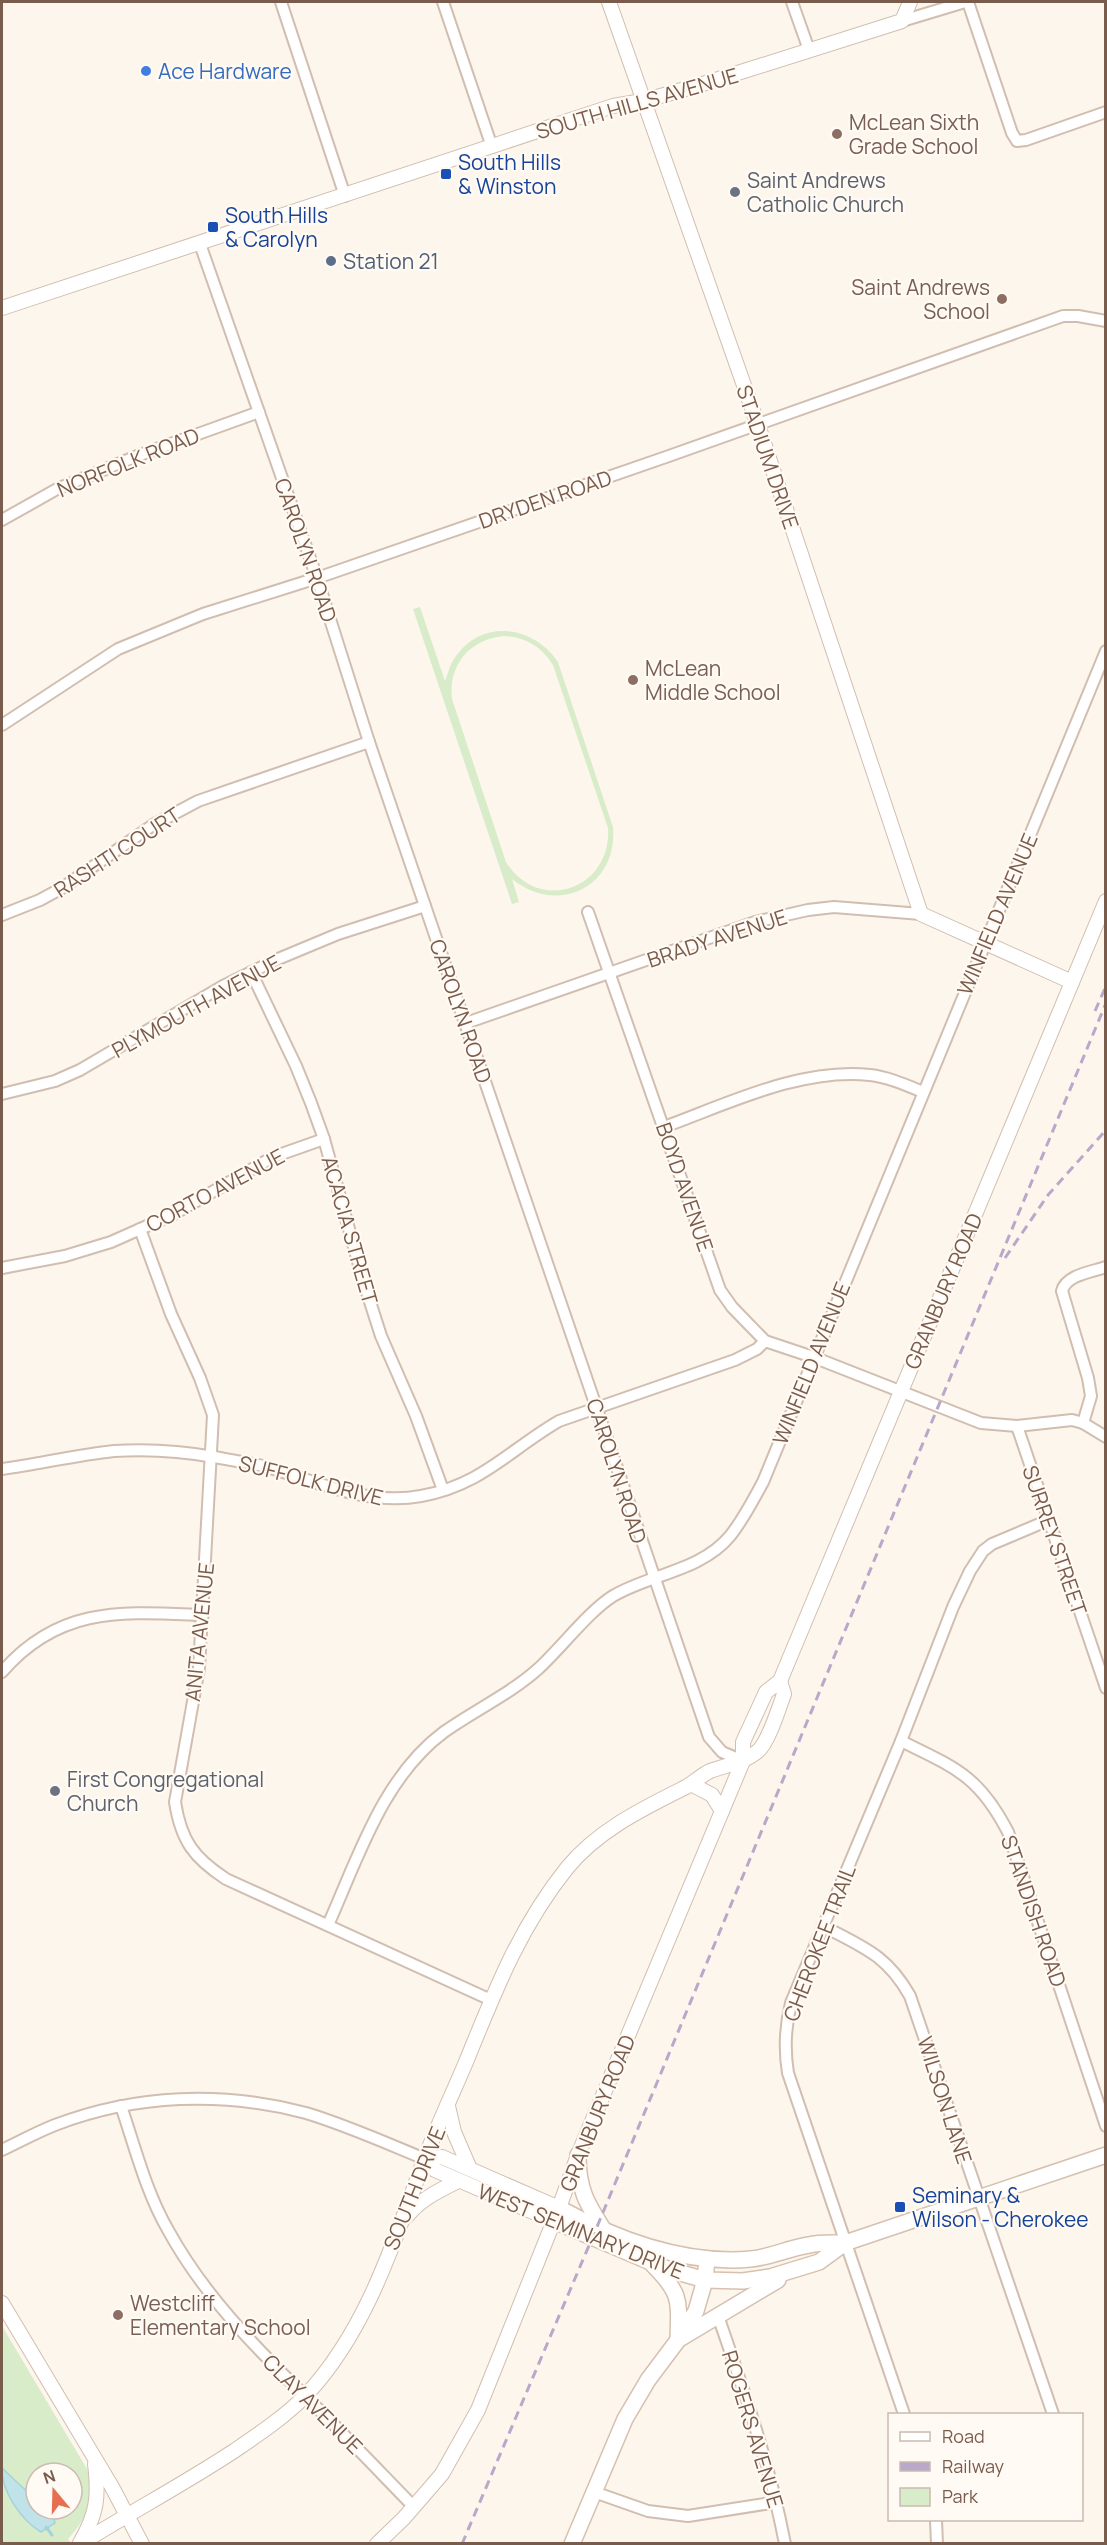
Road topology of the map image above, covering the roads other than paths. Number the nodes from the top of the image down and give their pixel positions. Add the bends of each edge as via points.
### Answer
1 (280, 2) edge
2 (443, 2) edge
3 (609, 2) edge
4 (792, 2) edge
5 (910, 2) edge
6 (967, 2) edge
7 (902, 21) junction
8 (809, 50) junction
9 (643, 101) junction
10 (1106, 112) edge
11 (492, 147) junction
12 (345, 196) junction
13 (200, 244) junction
14 (2, 308) edge
15 (1106, 321) edge
16 (259, 412) junction
17 (758, 425) junction
18 (2, 520) edge
19 (316, 578) junction
20 (1106, 651) edge
21 (2, 725) edge
22 (369, 742) junction
23 (1106, 901) edge
24 (425, 906) junction
25 (588, 912) dead end
26 (921, 914) junction
27 (2, 915) edge
28 (984, 944) junction
29 (251, 972) junction
30 (609, 973) junction
31 (1072, 982) junction
32 (466, 1023) junction
33 (923, 1092) junction
34 (2, 1094) edge
35 (664, 1127) junction
36 (324, 1140) junction
37 (141, 1230) junction
38 (1106, 1267) edge
39 (2, 1268) edge
40 (765, 1341) junction
41 (813, 1357) junction
42 (901, 1390) junction
43 (596, 1408) junction
44 (1083, 1423) junction
45 (1017, 1426) junction
46 (1106, 1437) edge
47 (212, 1456) junction
48 (2, 1469) edge
49 (443, 1490) junction
50 (1049, 1520) junction
51 (653, 1579) junction
52 (203, 1614) junction
53 (2, 1672) edge
54 (780, 1681) junction
55 (1106, 1688) edge
56 (901, 1742) junction
57 (743, 1761) junction
58 (691, 1784) junction
59 (722, 1811) junction
60 (328, 1925) junction
61 (823, 1926) junction
62 (491, 2000) junction
63 (121, 2106) junction
64 (448, 2106) junction
65 (1106, 2126) edge
66 (2, 2150) edge
67 (578, 2155) junction
68 (1106, 2155) edge
69 (425, 2158) junction
70 (470, 2169) junction
71 (458, 2181) junction
72 (978, 2198) junction
73 (556, 2214) junction
74 (402, 2222) junction
75 (605, 2232) junction
76 (845, 2242) junction
77 (707, 2259) junction
78 (648, 2261) junction
79 (795, 2270) junction
80 (705, 2280) junction
81 (2, 2303) edge
82 (718, 2316) junction
83 (678, 2340) junction
84 (305, 2396) junction
85 (903, 2413) edge
86 (1052, 2413) edge
87 (95, 2459) junction
88 (594, 2492) junction
89 (777, 2502) junction
90 (414, 2507) junction
91 (127, 2515) junction
92 (936, 2521) edge
93 (80, 2544) edge
94 (142, 2544) edge
95 (377, 2544) edge
96 (572, 2544) edge
97 (784, 2544) edge
98 (937, 2544) edge

1 - 12 street
2 - 11 street
3 - 9 street, STADIUM DRIVE
4 - 8 street
5 - 7 street
6 - 7 street, SOUTH HILLS AVENUE
6 - 10 street via 1017,141
7 - 8 street, SOUTH HILLS AVENUE
8 - 9 street, SOUTH HILLS AVENUE
9 - 11 street, SOUTH HILLS AVENUE via 613,106
9 - 17 street, STADIUM DRIVE
11 - 12 street, SOUTH HILLS AVENUE
12 - 13 street, SOUTH HILLS AVENUE
13 - 14 street, SOUTH HILLS AVENUE
13 - 16 street, CAROLYN ROAD
15 - 17 street, DRYDEN ROAD via 1063,316
16 - 18 street, NORFOLK ROAD via 67,484
16 - 19 street, CAROLYN ROAD
17 - 19 street, DRYDEN ROAD
17 - 26 street, STADIUM DRIVE
19 - 21 street, DRYDEN ROAD via 203,614 118,649
19 - 22 street, CAROLYN ROAD
20 - 28 street, WINFIELD AVENUE
22 - 24 street, CAROLYN ROAD
22 - 27 street, RASHTI COURT via 198,801 153,825 62,888
23 - 31 street, GRANBURY ROAD
24 - 29 street, PLYMOUTH AVENUE via 338,934
24 - 32 street, CAROLYN ROAD
25 - 30 street, BOYD AVENUE
26 - 28 street, BRADY AVENUE
26 - 30 street, BRADY AVENUE via 856,908 808,910 755,922
28 - 31 street, BRADY AVENUE
28 - 33 street, WINFIELD AVENUE
29 - 34 street, PLYMOUTH AVENUE via 80,1070 55,1081
29 - 36 street, ACACIA STREET via 296,1066
30 - 32 street, BRADY AVENUE
30 - 35 street, BOYD AVENUE
31 - 42 street, GRANBURY ROAD
32 - 43 street, CAROLYN ROAD
33 - 35 street via 870,1075 792,1081
33 - 41 street, WINFIELD AVENUE
35 - 40 street, BOYD AVENUE via 720,1290
36 - 37 street, CORTO AVENUE via 273,1156
36 - 49 street, ACACIA STREET via 381,1336
37 - 39 street, CORTO AVENUE via 65,1256
37 - 47 street, ANITA AVENUE via 213,1414
38 - 44 street via 1063,1285 1062,1298 1091,1396
40 - 41 street, BOYD AVENUE
40 - 43 street, SUFFOLK DRIVE via 735,1360
41 - 42 street
41 - 51 street, WINFIELD AVENUE via 763,1482 729,1537 708,1555
42 - 45 street via 981,1423
42 - 54 street, GRANBURY ROAD
43 - 49 street, SUFFOLK DRIVE via 559,1421 481,1475
43 - 51 street, CAROLYN ROAD
44 - 45 street via 1072,1420
44 - 46 street
45 - 50 street, SURREY STREET
47 - 48 street, SUFFOLK DRIVE via 114,1451
47 - 49 street, SUFFOLK DRIVE via 264,1467 363,1497 395,1500
47 - 52 street, ANITA AVENUE
50 - 55 street, SURREY STREET
50 - 56 street, CHEROKEE TRAIL via 983,1551 954,1607
51 - 57 street, CAROLYN ROAD via 709,1737 722,1752
51 - 60 street, WINFIELD AVENUE via 612,1596 537,1669 501,1697 443,1732 405,1769 374,1822
52 - 53 street via 125,1612 95,1616 36,1642
52 - 60 street, ANITA AVENUE via 199,1668 175,1802 187,1845 206,1866 226,1879
54 - 57 street, GRANBURY ROAD via 766,1692 756,1712 743,1742
54 - 57 street, GRANBURY ROAD via 784,1694 761,1750
56 - 61 street, CHEROKEE TRAIL
56 - 65 street, STANDISH ROAD via 962,1773 994,1805 1040,1925
57 - 58 street, SOUTH DRIVE via 708,1772
57 - 59 street, GRANBURY ROAD
58 - 59 street via 712,1795
58 - 62 street, SOUTH DRIVE via 628,1817 569,1866 535,1911
59 - 67 street, GRANBURY ROAD
60 - 62 street, ANITA AVENUE
61 - 72 street, WILSON LANE via 871,1950 901,1980 917,2015
61 - 76 street, CHEROKEE TRAIL via 791,2003 784,2050 788,2073
62 - 64 street, SOUTH DRIVE
63 - 66 street, WEST SEMINARY DRIVE via 69,2120
63 - 69 street, WEST SEMINARY DRIVE via 172,2099 244,2100 307,2114
63 - 84 street, CLAY AVENUE via 143,2173 178,2248 217,2303
64 - 69 street, SOUTH DRIVE
64 - 70 street
67 - 73 street, GRANBURY ROAD
67 - 75 main road via 578,2178 585,2199
68 - 72 main road, WEST SEMINARY DRIVE
69 - 70 street, WEST SEMINARY DRIVE via 442,2157
69 - 71 street, WEST SEMINARY DRIVE via 435,2170
69 - 74 street, SOUTH DRIVE
70 - 73 street, WEST SEMINARY DRIVE
71 - 73 street, WEST SEMINARY DRIVE
71 - 74 street via 416,2205
72 - 76 main road, WEST SEMINARY DRIVE
72 - 86 street, WILSON LANE
73 - 75 main road, WEST SEMINARY DRIVE
73 - 78 main road, WEST SEMINARY DRIVE
73 - 90 street, GRANBURY ROAD via 478,2410 442,2474
74 - 84 street, SOUTH DRIVE via 342,2349
75 - 77 main road, WEST SEMINARY DRIVE via 637,2244
76 - 77 main road, WEST SEMINARY DRIVE via 810,2244 749,2259
76 - 79 main road, WEST SEMINARY DRIVE via 819,2262
76 - 85 street, CHEROKEE TRAIL
77 - 80 main road
78 - 80 main road, WEST SEMINARY DRIVE
78 - 83 main road via 675,2289 679,2305
79 - 80 main road, WEST SEMINARY DRIVE via 743,2281
79 - 82 main road
80 - 83 main road via 696,2311
81 - 87 street
82 - 83 main road
82 - 89 street, ROGERS AVENUE
83 - 88 main road via 628,2412
84 - 90 street, CLAY AVENUE
84 - 91 street, SOUTH DRIVE via 236,2450
87 - 91 street
87 - 93 street via 96,2507
88 - 89 street via 648,2511 688,2516
88 - 96 main road
89 - 97 street, ROGERS AVENUE
90 - 95 street, GRANBURY ROAD
91 - 93 street, SOUTH DRIVE
91 - 94 street
92 - 98 street

